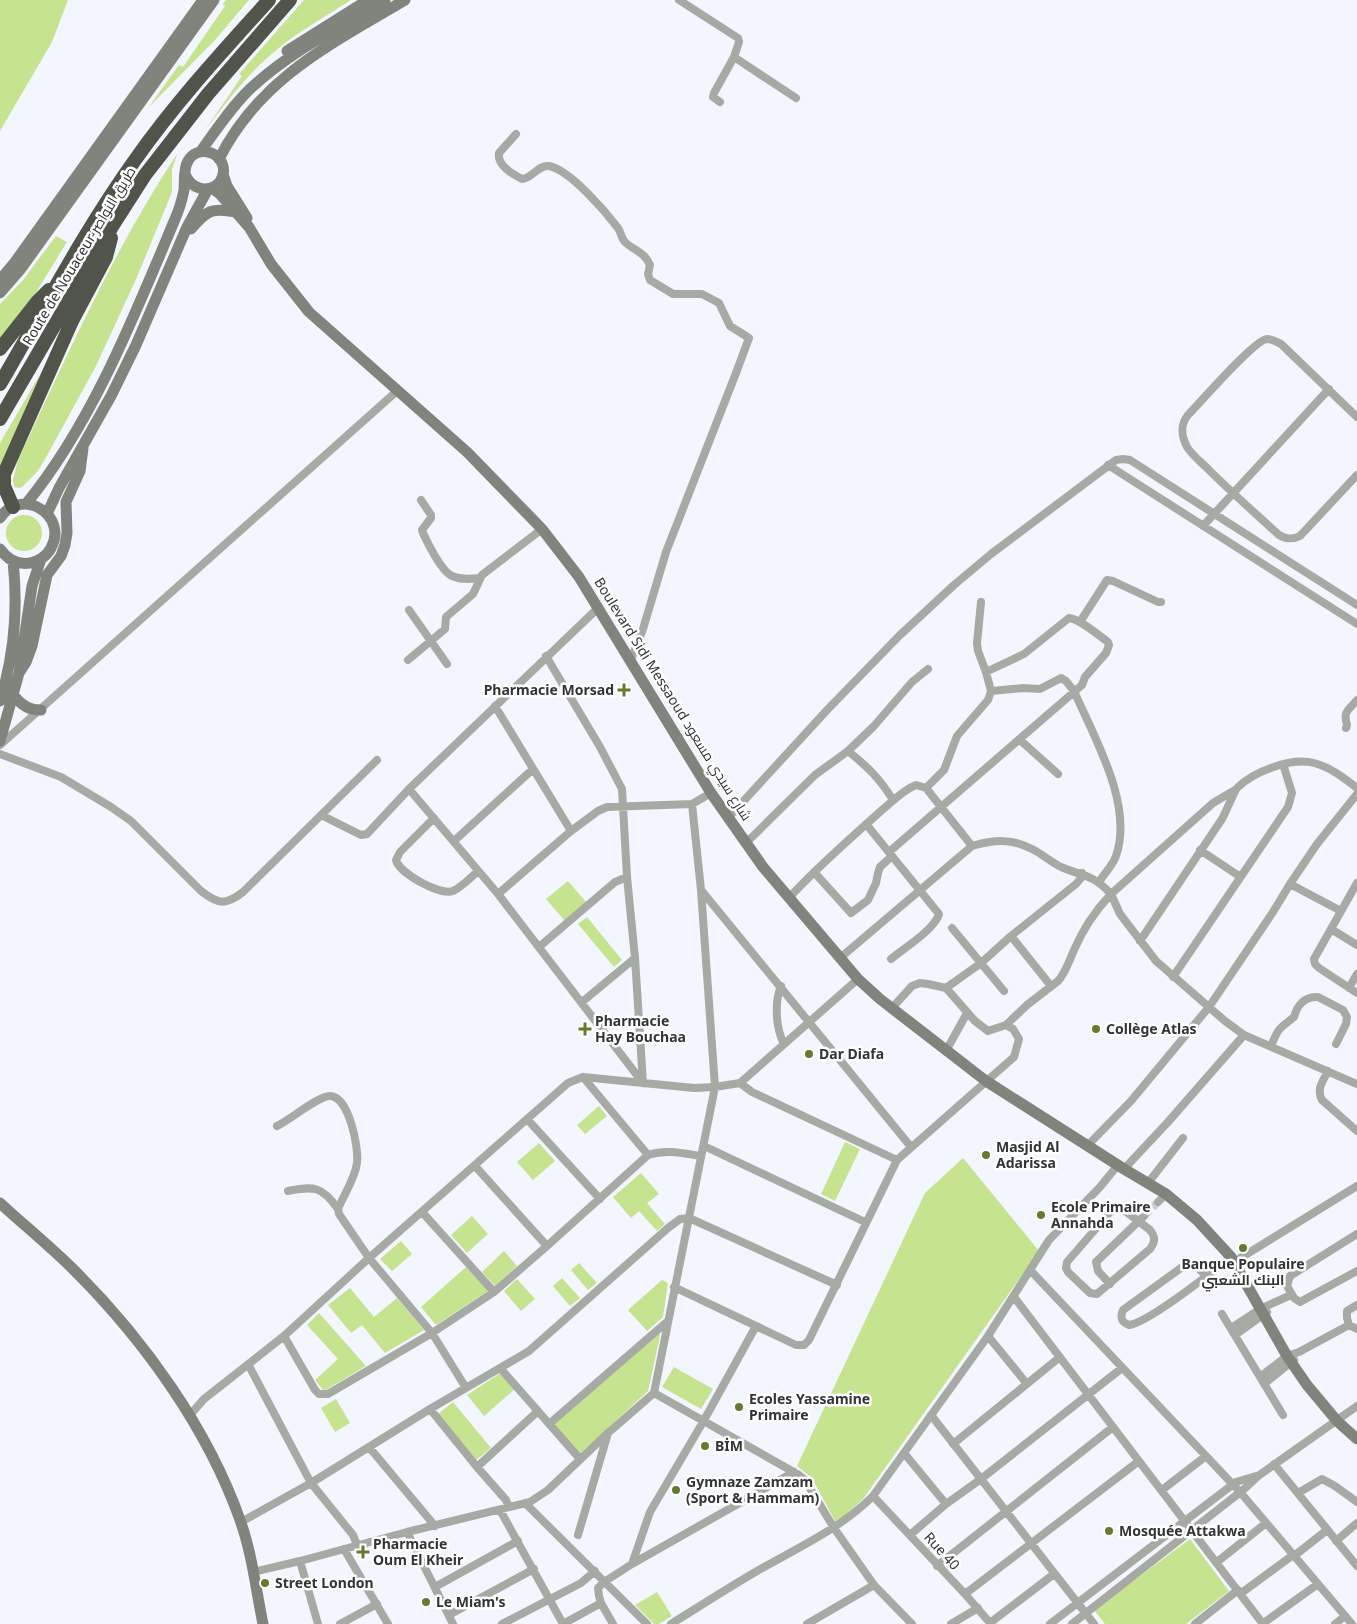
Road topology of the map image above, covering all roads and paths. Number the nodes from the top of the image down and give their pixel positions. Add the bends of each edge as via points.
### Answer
1 (203, 0) edge
2 (214, 0) edge
3 (268, 0) edge
4 (290, 0) edge
5 (368, 0) edge
6 (385, 0) edge
7 (405, 0) edge
8 (678, 0) edge
9 (734, 57) junction
10 (251, 89) junction
11 (796, 98) dead end
12 (720, 102) dead end
13 (516, 134) dead end
14 (201, 151) junction
15 (219, 159) junction
16 (185, 174) junction
17 (223, 174) junction
18 (210, 188) junction
19 (235, 212) junction
20 (113, 225) junction
21 (249, 227) junction
22 (182, 240) junction
23 (62, 277) junction
24 (0, 280) edge
25 (0, 293) edge
26 (0, 349) edge
27 (0, 384) edge
28 (1329, 389) junction
29 (397, 391) junction
30 (1357, 417) edge
31 (0, 419) edge
32 (83, 446) junction
33 (1108, 465) junction
34 (1357, 474) edge
35 (1232, 493) junction
36 (421, 500) dead end
37 (20, 505) junction
38 (47, 514) junction
39 (1213, 514) junction
40 (0, 518) edge
41 (1203, 526) junction
42 (542, 529) junction
43 (0, 550) edge
44 (41, 559) junction
45 (13, 561) junction
46 (480, 578) junction
47 (981, 602) dead end
48 (1162, 602) dead end
49 (1357, 605) edge
50 (598, 608) junction
51 (1357, 609) edge
52 (409, 610) dead end
53 (1348, 619) junction
54 (1080, 622) junction
55 (1357, 624) edge
56 (431, 641) junction
57 (546, 656) junction
58 (408, 660) dead end
59 (630, 662) junction
60 (447, 664) dead end
61 (928, 669) dead end
62 (986, 672) junction
63 (19, 673) junction
64 (991, 691) junction
65 (1074, 691) junction
66 (14, 696) junction
67 (1357, 700) edge
68 (0, 701) edge
69 (495, 706) junction
70 (41, 710) junction
71 (1346, 728) dead end
72 (1020, 740) junction
73 (0, 741) edge
74 (0, 745) edge
75 (848, 751) junction
76 (0, 754) edge
77 (377, 760) dead end
78 (1283, 764) junction
79 (533, 769) junction
80 (1058, 774) dead end
81 (926, 788) junction
82 (1357, 788) edge
83 (409, 789) junction
84 (1235, 790) junction
85 (710, 793) junction
86 (1357, 794) edge
87 (893, 800) junction
88 (692, 804) junction
89 (623, 805) junction
90 (940, 806) junction
91 (321, 815) junction
92 (434, 818) junction
93 (728, 818) junction
94 (866, 824) junction
95 (571, 831) junction
96 (454, 841) junction
97 (746, 843) junction
98 (972, 846) junction
99 (1200, 850) junction
100 (890, 854) junction
101 (478, 871) junction
102 (814, 872) junction
103 (1082, 873) junction
104 (1239, 876) junction
105 (627, 877) junction
106 (1099, 882) junction
107 (1357, 883) edge
108 (1290, 884) junction
109 (700, 890) junction
110 (920, 890) junction
111 (498, 894) junction
112 (1111, 894) junction
113 (789, 898) junction
114 (1341, 911) junction
115 (952, 928) dead end
116 (1330, 930) junction
117 (1011, 936) junction
118 (1140, 941) junction
119 (1357, 945) edge
120 (539, 947) junction
121 (635, 958) junction
122 (840, 958) junction
123 (891, 959) dead end
124 (981, 963) junction
125 (1357, 974) edge
126 (1173, 977) junction
127 (858, 979) junction
128 (781, 986) junction
129 (1051, 986) junction
130 (946, 988) junction
131 (1349, 988) junction
132 (1004, 991) dead end
133 (1357, 993) edge
134 (582, 1002) junction
135 (1209, 1007) junction
136 (892, 1008) junction
137 (967, 1013) junction
138 (810, 1022) junction
139 (1006, 1025) junction
140 (1244, 1035) junction
141 (784, 1044) junction
142 (1336, 1044) dead end
143 (1271, 1046) junction
144 (946, 1051) junction
145 (1328, 1071) junction
146 (583, 1077) junction
147 (986, 1081) junction
148 (643, 1083) junction
149 (740, 1083) junction
150 (1357, 1084) edge
151 (715, 1087) junction
152 (526, 1119) junction
153 (277, 1126) dead end
154 (1357, 1131) edge
155 (1183, 1138) dead end
156 (1088, 1145) junction
157 (704, 1146) junction
158 (911, 1147) junction
159 (648, 1155) junction
160 (701, 1156) junction
161 (897, 1160) junction
162 (475, 1166) junction
163 (1121, 1167) junction
164 (1148, 1183) junction
165 (1357, 1186) edge
166 (288, 1191) dead end
167 (600, 1199) junction
168 (0, 1203) edge
169 (338, 1209) junction
170 (422, 1212) junction
171 (689, 1218) junction
172 (1142, 1219) junction
173 (865, 1222) junction
174 (1357, 1234) edge
175 (547, 1246) junction
176 (369, 1258) junction
177 (1232, 1259) junction
178 (1031, 1271) junction
179 (1357, 1271) edge
180 (1206, 1276) junction
181 (1110, 1284) junction
182 (836, 1285) junction
183 (674, 1287) junction
184 (494, 1292) junction
185 (1291, 1295) junction
186 (1014, 1297) junction
187 (1357, 1305) edge
188 (1262, 1312) junction
189 (1222, 1314) dead end
190 (668, 1321) junction
191 (1349, 1325) junction
192 (756, 1326) junction
193 (1357, 1329) edge
194 (1233, 1332) junction
195 (432, 1333) junction
196 (284, 1336) junction
197 (988, 1336) junction
198 (1060, 1356) junction
199 (1289, 1359) junction
200 (248, 1364) junction
201 (1122, 1368) junction
202 (501, 1369) junction
203 (1262, 1380) junction
204 (1027, 1384) junction
205 (466, 1388) junction
206 (654, 1393) junction
207 (1089, 1395) junction
208 (1357, 1406) edge
209 (430, 1409) junction
210 (538, 1411) junction
211 (190, 1415) junction
212 (931, 1415) junction
213 (1283, 1415) dead end
214 (1337, 1421) junction
215 (703, 1422) junction
216 (549, 1424) junction
217 (1113, 1427) junction
218 (608, 1433) junction
219 (1357, 1439) edge
220 (953, 1444) junction
221 (369, 1447) junction
222 (904, 1453) junction
223 (1206, 1456) junction
224 (580, 1459) junction
225 (1139, 1461) junction
226 (1274, 1464) junction
227 (477, 1467) junction
228 (794, 1472) junction
229 (1258, 1476) junction
230 (981, 1479) junction
231 (310, 1483) junction
232 (1233, 1484) junction
233 (1162, 1490) junction
234 (1240, 1492) junction
235 (1298, 1493) junction
236 (874, 1496) junction
237 (1357, 1502) edge
238 (525, 1504) junction
239 (946, 1504) junction
240 (509, 1507) junction
241 (500, 1510) junction
242 (1006, 1512) junction
243 (1185, 1521) junction
244 (241, 1522) junction
245 (1266, 1523) junction
246 (1357, 1523) edge
247 (435, 1526) junction
248 (834, 1528) junction
249 (1192, 1530) junction
250 (1327, 1530) junction
251 (407, 1532) junction
252 (578, 1535) dead end
253 (910, 1535) junction
254 (518, 1541) junction
255 (1336, 1541) junction
256 (1030, 1543) junction
257 (357, 1545) junction
258 (344, 1549) junction
259 (1294, 1555) junction
260 (300, 1561) junction
261 (1217, 1562) junction
262 (632, 1564) junction
263 (938, 1566) junction
264 (1357, 1566) edge
265 (534, 1570) junction
266 (594, 1571) junction
267 (253, 1572) junction
268 (1054, 1574) junction
269 (604, 1582) junction
270 (1318, 1584) junction
271 (874, 1585) junction
272 (435, 1587) junction
273 (1239, 1592) junction
274 (965, 1594) junction
275 (549, 1600) junction
276 (1077, 1602) junction
277 (601, 1603) junction
278 (377, 1604) junction
279 (978, 1608) junction
280 (1086, 1613) junction
281 (449, 1615) junction
282 (1346, 1616) junction
283 (263, 1624) edge
284 (318, 1624) edge
285 (340, 1624) edge
286 (388, 1624) edge
287 (453, 1624) edge
288 (502, 1624) edge
289 (563, 1624) edge
290 (613, 1624) edge
291 (647, 1624) edge
292 (672, 1624) edge
293 (807, 1624) edge
294 (912, 1624) edge
295 (951, 1624) edge
296 (990, 1624) edge
297 (1050, 1624) edge
298 (1072, 1624) edge
299 (1094, 1624) edge
300 (1195, 1624) edge
301 (1263, 1624) edge
302 (1335, 1624) edge
303 (1352, 1624) edge

1 - 24 main road
2 - 25 main road via 20,270
3 - 23 highway, Route de Nouaceur طريق النواصر via 155,133 109,198
4 - 20 highway, Route de Nouaceur طريق النواصر via 202,101
5 - 10 main road via 286,51
6 - 10 main road via 298,52
7 - 15 main road via 316,53 284,77 243,119
8 - 9 street via 738,38
9 - 11 street
9 - 12 street via 714,93
10 - 14 main road
13 - 59 street via 499,153 502,165 522,179 542,166 563,172 589,194 625,242 645,256 650,265 650,280 672,294 702,294 719,303 730,326 749,338 666,552
14 - 15 main road
14 - 16 main road via 190,157
15 - 17 main road
16 - 18 main road via 196,188
16 - 37 main road via 177,215 133,318 75,433 52,471
17 - 18 main road via 219,182
17 - 21 main road via 229,190 246,214
18 - 19 main road via 220,194
18 - 22 main road
19 - 21 main road
19 - 22 main road via 220,209 206,213
20 - 31 highway, Route de Nouaceur طريق النواصر
20 - 37 highway via 106,257 72,321 4,474 4,486
21 - 29 main road, Boulevard Sidi Messaoud شارع سيدي مسعود via 271,264 302,305
22 - 32 main road via 136,345
23 - 26 highway via 37,302
23 - 27 highway, Route de Nouaceur طريق النواصر
28 - 30 street
28 - 35 street
28 - 35 street via 1282,344 1267,339 1246,354 1188,415 1182,427 1188,449
29 - 42 main road, Boulevard Sidi Messaoud شارع سيدي مسعود via 467,452
29 - 70 street
32 - 38 main road
32 - 63 main road via 80,471 66,502 65,545 61,556 46,575 32,646
33 - 39 street via 1120,459 1130,460
33 - 41 street
33 - 93 street via 991,554 899,636
34 - 35 street via 1296,538 1279,535
35 - 39 street
36 - 46 street via 431,515 422,533 444,570 451,576 466,580
37 - 38 main road via 41,509
37 - 40 main road via 6,510
38 - 44 main road via 55,535 49,552
39 - 41 street
39 - 49 street
41 - 53 street
42 - 46 street
42 - 50 main road, Boulevard Sidi Messaoud شارع سيدي مسعود
43 - 45 main road
44 - 45 main road via 27,563
44 - 63 main road via 32,586
45 - 68 main road via 14,630
46 - 56 street via 474,594 448,615 445,629
47 - 62 street via 977,643
48 - 54 street via 1106,580
50 - 57 street
50 - 59 main road, Boulevard Sidi Messaoud شارع سيدي مسعود
51 - 53 street
52 - 56 street
53 - 55 street
54 - 62 street via 1073,618 1066,620 1024,654
54 - 65 street via 1109,644 1106,653
56 - 58 street
56 - 60 street
57 - 69 street
57 - 89 street via 619,782
59 - 85 main road, Boulevard Sidi Messaoud شارع سيدي مسعود
61 - 75 street via 902,692
62 - 64 street
63 - 66 main road
64 - 65 street via 1040,689 1061,678
64 - 81 street via 985,706 955,739 944,770
65 - 72 street
65 - 106 street via 1115,787 1120,814 1120,837 1115,857
66 - 70 main road via 28,709
66 - 73 main road
67 - 71 street via 1344,717
69 - 79 street
69 - 83 street
70 - 74 street
72 - 80 street
72 - 90 street
75 - 87 street via 880,780
75 - 97 street via 816,775
76 - 91 street via 61,777 111,806 131,821 201,891 214,901 224,903 243,892
77 - 91 street
78 - 82 street via 1314,763 1339,774
78 - 84 street via 1261,772
78 - 104 street via 1291,799
79 - 95 street
79 - 96 street
81 - 87 street via 916,785
81 - 90 street
83 - 91 street via 364,836
83 - 92 street
84 - 99 street via 1222,819
84 - 112 street via 1213,803
85 - 88 street
85 - 93 main road, Boulevard Sidi Messaoud شارع سيدي مسعود
86 - 108 street via 1316,844
87 - 94 street
88 - 89 street
88 - 109 street
89 - 95 street via 598,811
89 - 105 street
90 - 98 street
90 - 100 street
92 - 96 street
92 - 101 street via 400,852 396,860 400,868 445,892 456,890
93 - 97 main road, Boulevard Sidi Messaoud شارع سيدي مسعود
94 - 100 street
94 - 102 street
95 - 111 street
96 - 101 street
97 - 113 main road, Boulevard Sidi Messaoud شارع سيدي مسعود
98 - 103 street via 990,841 1019,844 1060,866
98 - 110 street
99 - 104 street
99 - 118 street
100 - 102 street via 880,866 868,900 851,913
100 - 110 street
101 - 111 street
102 - 113 street
103 - 106 street
103 - 117 street via 1076,884
104 - 126 street
105 - 120 street via 615,882
105 - 121 street
106 - 112 street
107 - 114 street
108 - 114 street
108 - 135 street
109 - 128 street
109 - 151 street
110 - 122 street
110 - 123 street via 939,914 938,918
111 - 120 street
112 - 118 street via 1120,914
112 - 129 street via 1082,934 1064,974
113 - 122 main road, Boulevard Sidi Messaoud شارع سيدي مسعود
114 - 116 street
115 - 124 street
116 - 119 street
116 - 131 street via 1315,956 1315,964
117 - 124 street
117 - 129 street
118 - 126 street
120 - 134 street
121 - 134 street
121 - 148 street
122 - 127 main road, Boulevard Sidi Messaoud شارع سيدي مسعود
124 - 130 street
124 - 132 street
125 - 131 street
126 - 135 street
127 - 136 main road, Boulevard Sidi Messaoud شارع سيدي مسعود
127 - 138 street
128 - 138 street
128 - 141 street via 777,1005
129 - 139 street
130 - 136 street via 920,983 912,986
130 - 137 street
131 - 133 street
134 - 148 street
135 - 140 street
135 - 156 street
136 - 144 main road, Boulevard Sidi Messaoud شارع سيدي مسعود
137 - 139 street via 988,1031
137 - 144 street
138 - 141 street
138 - 158 street
139 - 147 street via 1018,1035 1017,1051 1009,1063
140 - 143 street
140 - 163 street via 1168,1122
141 - 149 street
142 - 143 street via 1347,1018 1343,1010 1314,996 1297,1006 1294,1018 1277,1031
143 - 145 street
144 - 147 main road, Boulevard Sidi Messaoud شارع سيدي مسعود
145 - 150 street
145 - 154 street via 1320,1096
146 - 148 street
146 - 152 street via 560,1089
146 - 159 street
147 - 156 main road, Boulevard Sidi Messaoud شارع سيدي مسعود
147 - 158 street
148 - 151 street
149 - 151 street
149 - 161 street via 752,1092
151 - 157 street
152 - 162 street
152 - 167 street
153 - 169 street via 327,1096 335,1097 344,1105 354,1138 357,1163
155 - 164 street
156 - 163 main road, Boulevard Sidi Messaoud شارع سيدي مسعود
157 - 160 street
157 - 173 street
158 - 161 street
159 - 160 street via 670,1151
159 - 167 street
160 - 171 street
161 - 173 street
162 - 170 street
162 - 175 street
163 - 164 main road, Boulevard Sidi Messaoud شارع سيدي مسعود
163 - 178 street via 1049,1240
164 - 177 main road, Boulevard Sidi Messaoud شارع سيدي مسعود via 1162,1198 1197,1220
165 - 177 street
166 - 169 street via 312,1187 326,1194
167 - 175 street
168 - 211 main road via 102,1300
169 - 176 street via 341,1219
170 - 176 street
170 - 184 street
171 - 182 street
171 - 183 street
171 - 202 street via 674,1223 529,1352
172 - 181 street via 1153,1234 1154,1242
172 - 181 street via 1096,1262 1098,1271
172 - 181 street via 1120,1207 1112,1210 1066,1262 1068,1272 1090,1294 1097,1294
173 - 182 street
174 - 185 street via 1290,1276 1287,1286
175 - 184 street
176 - 195 street
176 - 196 street
177 - 180 street
177 - 188 main road, Boulevard Sidi Messaoud شارع سيدي مسعود
178 - 186 street
178 - 201 street
179 - 185 street via 1304,1301 1300,1302
180 - 180 street via 1138,1323 1129,1325 1120,1316 1122,1310 1185,1265 1195,1265
182 - 192 street via 814,1332 804,1345 796,1345
183 - 190 street
183 - 192 street
184 - 195 street
185 - 188 street
186 - 197 street
186 - 198 street
187 - 191 street via 1348,1311
188 - 194 street
188 - 199 main road, Boulevard Sidi Messaoud شارع سيدي مسعود
189 - 194 street
190 - 206 street
190 - 216 street
191 - 193 street
191 - 199 street
192 - 215 street
194 - 203 street
195 - 196 street via 324,1395 315,1390
195 - 205 street
196 - 200 street
197 - 204 street
197 - 212 street
198 - 204 street
198 - 207 street
199 - 203 street
199 - 214 main road, Boulevard Sidi Messaoud شارع سيدي مسعود
200 - 211 street via 204,1399
200 - 231 street
201 - 207 street
201 - 223 street
202 - 205 street
202 - 210 street
203 - 213 street
204 - 220 street
205 - 209 street
206 - 215 street
206 - 218 street
207 - 217 street
207 - 230 street
208 - 214 street
209 - 221 street
209 - 227 street
210 - 216 street
210 - 227 street
211 - 244 main road via 227,1486
212 - 220 street
212 - 222 street
214 - 219 main road, Boulevard Sidi Messaoud شارع سيدي مسعود
214 - 226 street
215 - 228 street
215 - 262 street via 650,1512
216 - 224 street
217 - 225 street
217 - 242 street
218 - 224 street
218 - 252 street
220 - 230 street
221 - 231 street
221 - 247 street
222 - 236 street
222 - 239 street
223 - 232 street
223 - 233 street
224 - 238 street via 541,1496
225 - 233 street
225 - 256 street
226 - 229 street
226 - 235 street
227 - 240 street
228 - 248 street via 805,1480
228 - 262 street
229 - 232 street
229 - 234 street
230 - 239 street
230 - 242 street
231 - 244 street
231 - 257 street via 353,1535
232 - 234 street
232 - 243 street
233 - 243 street
234 - 245 street
234 - 249 street
235 - 237 street via 1322,1480
235 - 250 street
236 - 248 street
236 - 253 street, Rue 40
238 - 240 street
238 - 266 street
239 - 253 street
240 - 241 street
241 - 247 street
241 - 254 street
242 - 256 street
242 - 263 street
243 - 249 street
243 - 276 street
244 - 267 main road
245 - 259 street
245 - 261 street
246 - 255 street
247 - 251 street
248 - 271 street
248 - 292 street via 754,1572
249 - 261 street
249 - 280 street
250 - 255 street
250 - 259 street
251 - 257 street
251 - 272 street
253 - 263 street, Rue 40
254 - 265 street
254 - 272 street
255 - 264 street
256 - 268 street
256 - 274 street
257 - 258 street
258 - 260 street
258 - 278 street
259 - 270 street
259 - 273 street
260 - 267 street
260 - 284 street
261 - 273 street
262 - 269 street
263 - 274 street, Rue 40
265 - 275 street
265 - 281 street
266 - 269 street
266 - 275 street via 581,1583
267 - 283 main road
268 - 276 street
268 - 296 street
269 - 277 street via 598,1588
269 - 291 street
270 - 282 street
270 - 301 street
271 - 293 street
271 - 294 street
272 - 281 street
273 - 300 street
273 - 301 street
274 - 279 street, Rue 40
275 - 288 street
275 - 289 street
276 - 280 street
276 - 297 street
277 - 289 street
277 - 290 street
278 - 285 street
278 - 286 street
279 - 295 street
279 - 296 street, Rue 40
280 - 298 street
280 - 299 street
281 - 287 street
282 - 302 street
282 - 303 street

